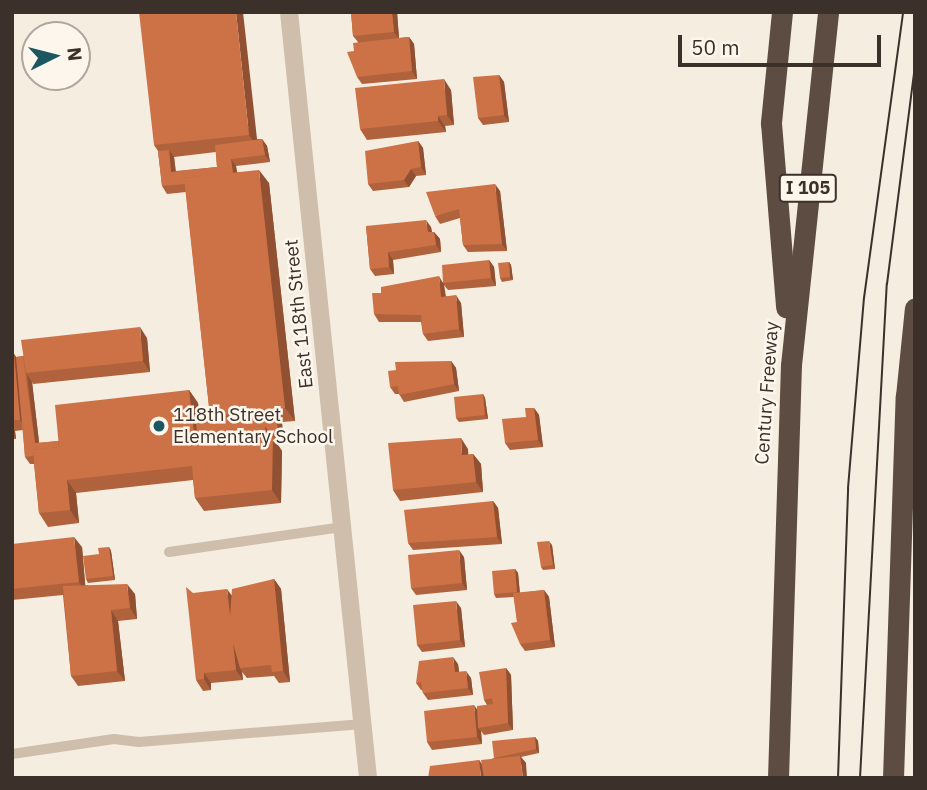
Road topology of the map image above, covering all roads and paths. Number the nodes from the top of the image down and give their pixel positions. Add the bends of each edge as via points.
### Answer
1 (289, 12) edge
2 (782, 12) edge
3 (828, 12) edge
4 (915, 308) edge
5 (790, 365) junction
6 (342, 527) junction
7 (169, 552) dead end
8 (363, 724) junction
9 (12, 754) edge
10 (368, 778) edge
11 (778, 778) edge
12 (893, 778) edge

1 - 6 street, East 118th Street
2 - 5 highway via 771,123
3 - 5 highway, Century Freeway / I 105
4 - 12 highway
5 - 11 highway, Century Freeway / I 105
6 - 7 lane
6 - 8 street, East 118th Street
8 - 9 lane via 139,743 114,739
8 - 10 street, East 118th Street

